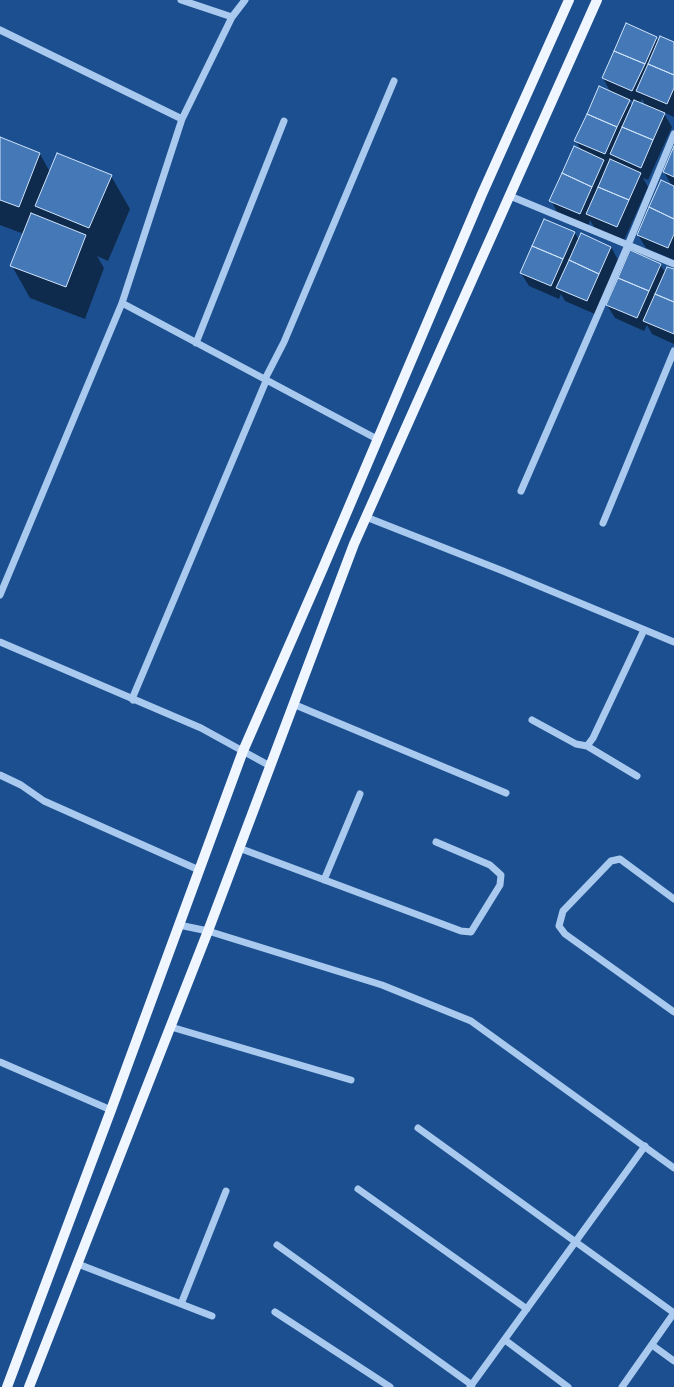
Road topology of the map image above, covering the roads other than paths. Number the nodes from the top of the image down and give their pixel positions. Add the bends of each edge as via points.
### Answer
1 (181, 0) edge
2 (245, 0) edge
3 (569, 0) edge
4 (597, 0) edge
5 (232, 17) junction
6 (0, 30) edge
7 (394, 81) dead end
8 (182, 119) junction
9 (284, 121) dead end
10 (674, 134) edge
11 (510, 196) junction
12 (628, 245) junction
13 (674, 264) edge
14 (122, 303) junction
15 (196, 343) junction
16 (674, 351) edge
17 (265, 380) junction
18 (377, 439) junction
19 (521, 491) dead end
20 (366, 517) junction
21 (603, 523) dead end
22 (0, 595) edge
23 (644, 630) junction
24 (0, 642) edge
25 (674, 642) edge
26 (132, 700) junction
27 (293, 704) junction
28 (532, 720) dead end
29 (587, 746) junction
30 (242, 751) junction
31 (270, 766) junction
32 (0, 775) edge
33 (637, 776) dead end
34 (506, 793) dead end
35 (360, 794) dead end
36 (436, 842) dead end
37 (239, 848) junction
38 (199, 870) junction
39 (324, 880) junction
40 (674, 900) edge
41 (179, 925) junction
42 (208, 931) junction
43 (674, 1012) edge
44 (171, 1026) junction
45 (0, 1062) edge
46 (351, 1080) dead end
47 (111, 1110) junction
48 (418, 1128) dead end
49 (645, 1146) junction
50 (674, 1168) edge
51 (358, 1189) dead end
52 (226, 1191) dead end
53 (575, 1242) junction
54 (277, 1245) dead end
55 (78, 1264) junction
56 (181, 1304) junction
57 (527, 1309) junction
58 (275, 1312) dead end
59 (674, 1313) edge
60 (212, 1316) dead end
61 (505, 1340) junction
62 (652, 1345) junction
63 (674, 1361) edge
64 (471, 1386) edge
65 (7, 1387) edge
66 (30, 1387) edge
67 (390, 1387) edge
68 (568, 1387) edge
69 (622, 1387) edge

1 - 5 street
2 - 5 street
3 - 18 main road
4 - 11 main road
5 - 8 street
6 - 8 street
7 - 17 street via 284,342
8 - 14 street
9 - 15 street
10 - 12 street
11 - 12 street
11 - 20 main road
12 - 13 street
12 - 19 street
14 - 15 street
14 - 22 street
15 - 17 street
16 - 21 street
17 - 18 street
17 - 26 street
18 - 30 main road
20 - 23 street
20 - 27 main road
23 - 25 street
23 - 29 street
24 - 26 street
26 - 30 street via 201,728
27 - 31 main road
27 - 34 street
28 - 29 street via 576,744
29 - 33 street
30 - 31 street
30 - 38 main road
31 - 37 main road
32 - 38 street via 21,785 44,801
35 - 39 street
36 - 39 street via 490,865 501,874 500,885 471,932 461,931
37 - 39 street
37 - 42 main road
38 - 41 main road
40 - 43 street via 620,860 615,860 611,861 563,911 559,926 565,934
41 - 42 street
41 - 47 main road
42 - 44 main road
42 - 49 street via 382,985 471,1021
44 - 46 street
44 - 55 main road
45 - 47 street
47 - 65 main road
48 - 53 street
49 - 50 street
49 - 53 street
51 - 57 street
52 - 56 street
53 - 57 street
53 - 59 street
54 - 64 street
55 - 56 street
55 - 66 main road
56 - 60 street
57 - 61 street
58 - 67 street
59 - 62 street
61 - 64 street
61 - 68 street
62 - 63 street
62 - 69 street

